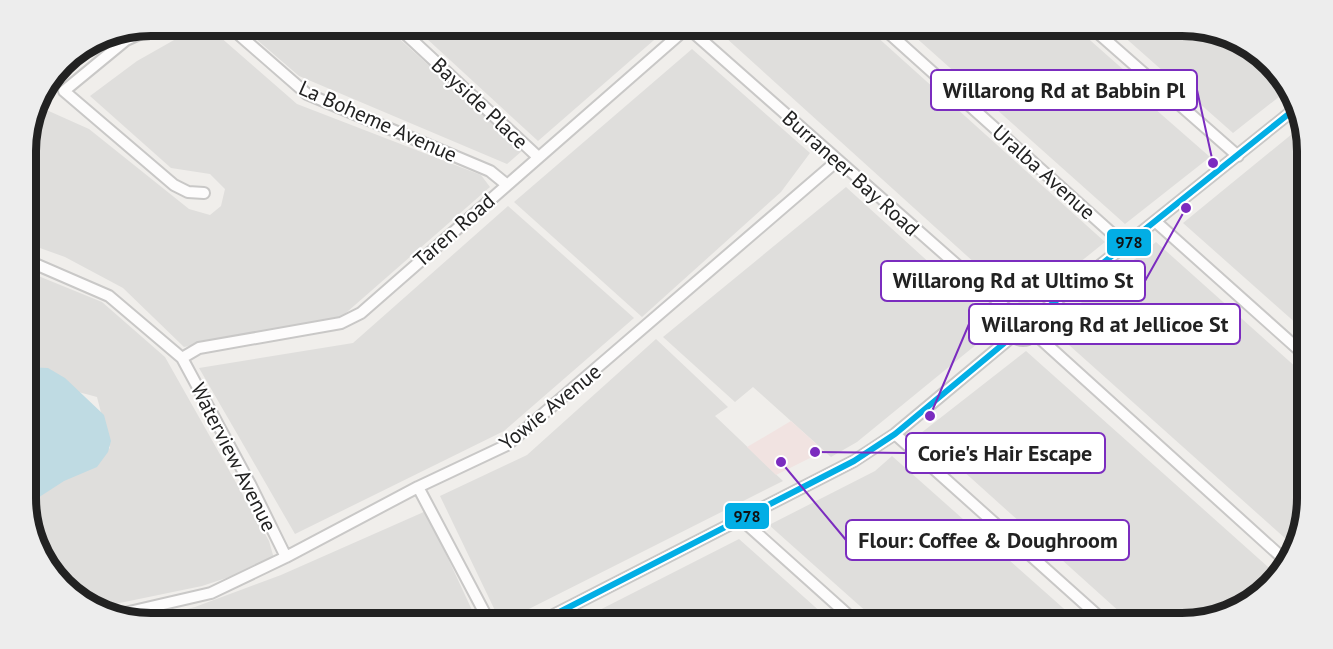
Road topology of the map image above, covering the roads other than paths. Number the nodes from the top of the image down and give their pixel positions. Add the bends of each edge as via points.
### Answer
1 (240, 36) edge
2 (408, 36) edge
3 (675, 36) edge
4 (698, 36) edge
5 (892, 36) edge
6 (1101, 36) edge
7 (131, 38) edge
8 (1290, 113) edge
9 (537, 156) junction
10 (1238, 156) junction
11 (837, 161) junction
12 (506, 184) junction
13 (204, 193) dead end
14 (1155, 222) junction
15 (1126, 246) junction
16 (36, 264) edge
17 (1017, 318) junction
18 (1032, 320) junction
19 (1034, 333) junction
20 (1014, 334) junction
21 (1297, 348) edge
22 (182, 358) junction
23 (895, 434) junction
24 (418, 487) junction
25 (741, 519) junction
26 (286, 557) junction
27 (1281, 557) edge
28 (132, 611) edge
29 (485, 613) edge
30 (558, 613) edge
31 (846, 613) edge
32 (1095, 613) edge

1 - 12 street, La Boheme Avenue via 307,94 489,171
2 - 9 street, Bayside Place
3 - 9 street, Taren Road
4 - 11 street, Burraneer Bay Road
5 - 15 street, Uralba Avenue
6 - 10 street
7 - 13 street via 64,91 174,185 188,192
8 - 10 street
9 - 12 street, Taren Road
10 - 14 street
11 - 17 street, Burraneer Bay Road
11 - 24 street, Yowie Avenue via 518,437 495,452
12 - 22 street, Taren Road via 361,313 342,323 199,348
14 - 15 street
14 - 21 street
15 - 18 street
16 - 22 street via 109,296
17 - 18 street
17 - 20 street via 1012,327
18 - 19 street
19 - 20 street via 1024,339
19 - 27 street
20 - 23 street
22 - 26 street, Waterview Avenue
23 - 25 street via 854,461
23 - 32 street
24 - 26 street, Yowie Avenue
24 - 29 street
25 - 30 street
25 - 31 street
26 - 28 street, Yowie Avenue via 211,593

